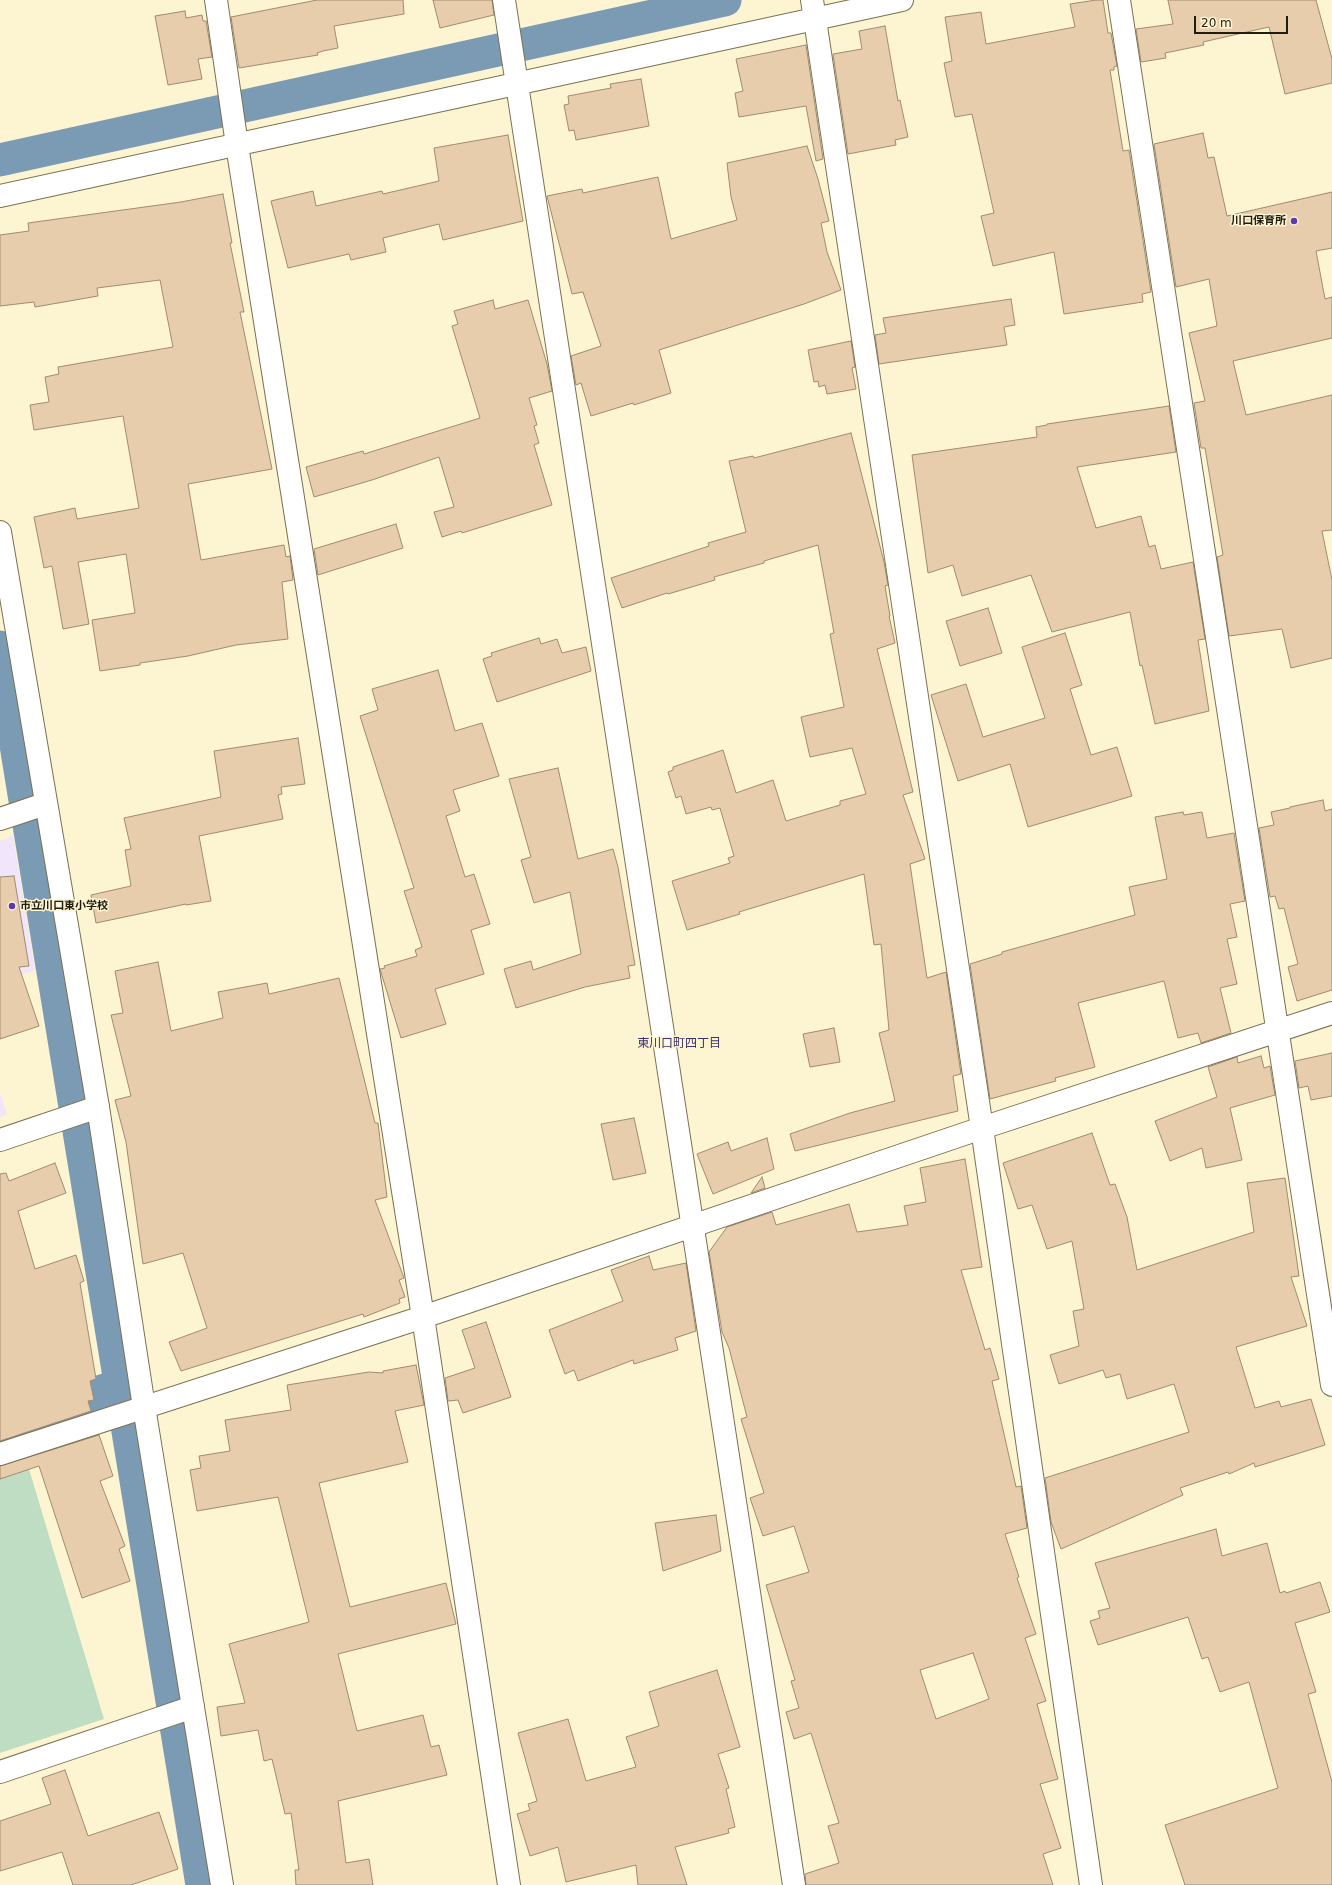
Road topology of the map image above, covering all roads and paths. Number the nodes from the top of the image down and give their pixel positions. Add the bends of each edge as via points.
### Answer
1 (216, 0) edge
2 (504, 0) edge
3 (902, 0) edge
4 (1119, 0) edge
5 (813, 8) edge
6 (515, 76) junction
7 (236, 139) junction
8 (0, 196) edge
9 (0, 532) edge
10 (46, 804) junction
11 (0, 820) edge
12 (1332, 1014) edge
13 (1277, 1032) junction
14 (98, 1107) junction
15 (982, 1128) junction
16 (0, 1140) edge
17 (691, 1226) junction
18 (422, 1317) junction
19 (1332, 1386) edge
20 (144, 1407) junction
21 (0, 1454) edge
22 (194, 1707) junction
23 (0, 1772) edge
24 (222, 1885) edge
25 (509, 1885) edge
26 (794, 1885) edge
27 (1091, 1885) edge

1 - 7 street
2 - 6 street
3 - 5 street
4 - 13 street
5 - 6 street
5 - 15 street
6 - 7 street
6 - 17 street
7 - 8 street
7 - 18 street
9 - 10 street
10 - 11 street
10 - 14 street
12 - 13 street
13 - 15 street
13 - 19 street
14 - 16 street
14 - 20 street
15 - 17 street
15 - 27 street
17 - 18 street
17 - 26 street
18 - 20 street
18 - 25 street
20 - 21 street
20 - 22 street
22 - 23 street
22 - 24 street

